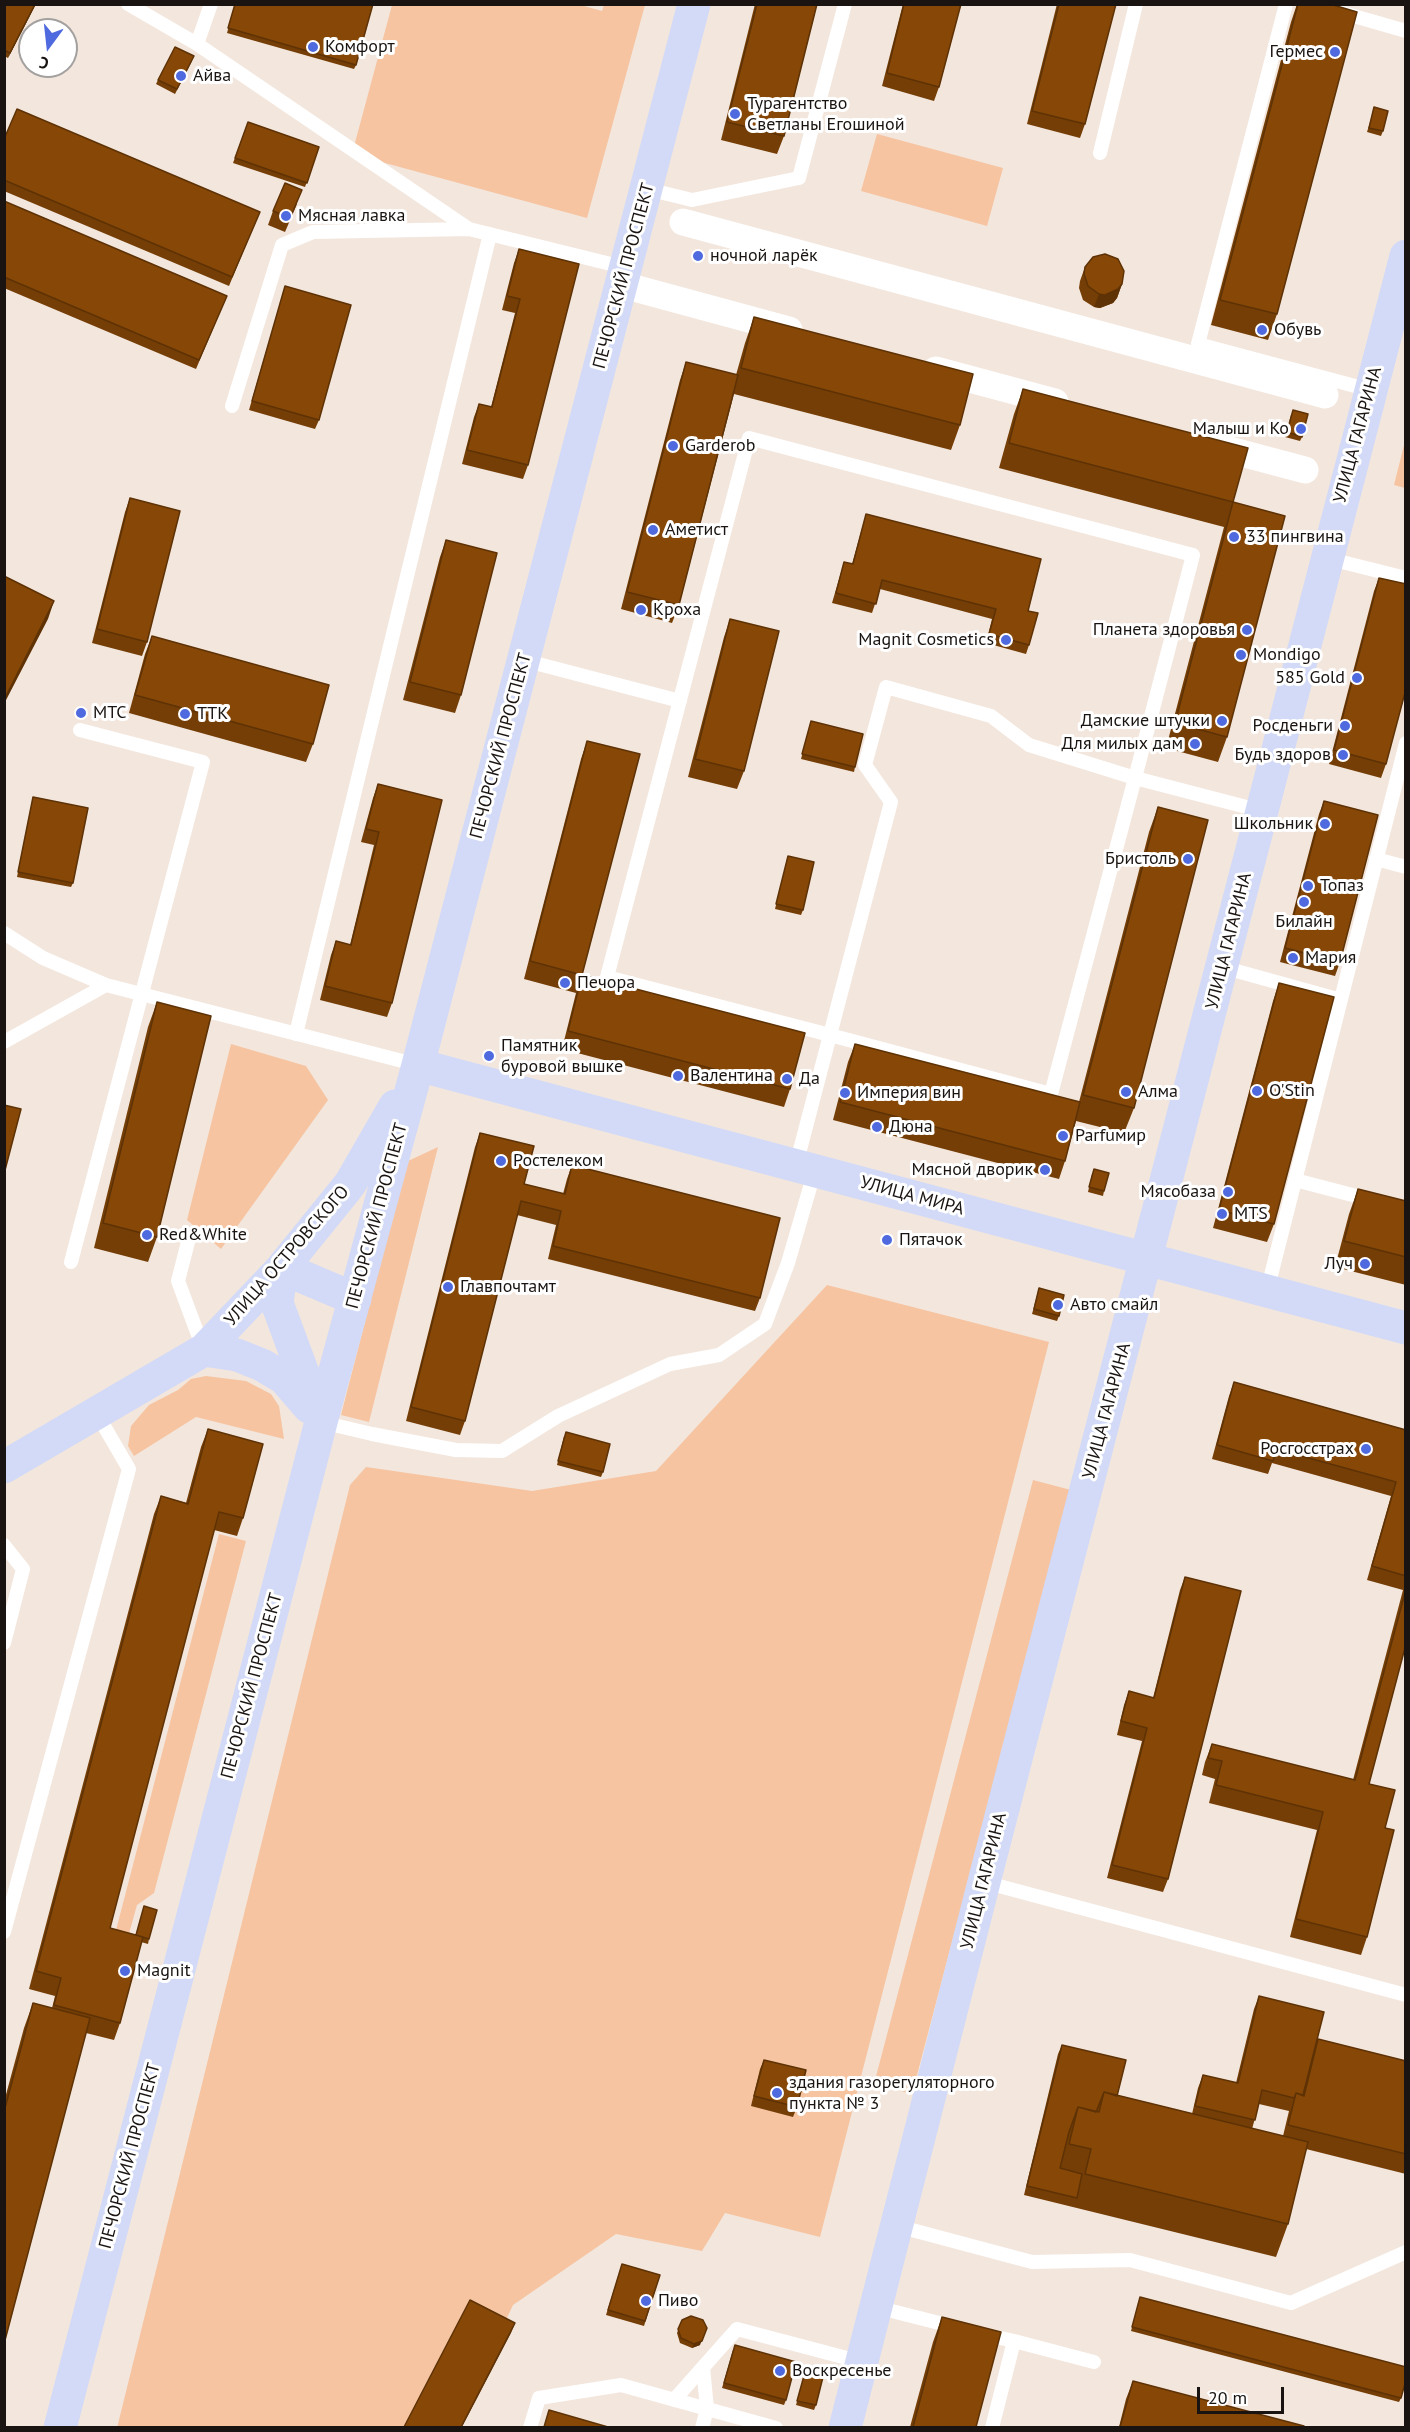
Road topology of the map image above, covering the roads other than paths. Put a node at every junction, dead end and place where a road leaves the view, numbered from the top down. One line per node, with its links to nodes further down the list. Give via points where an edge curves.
1 (128, 4): 10 (lane)
2 (211, 4): 10 (lane)
3 (694, 4): 12 (main road, ПЕЧОРСКИЙ ПРОСПЕКТ)
4 (845, 4): 12 (lane, via 799,178 692,200)
5 (1136, 4): 11 (lane)
6 (1286, 4): 20 (lane, via 1198,344)
7 (1312, 4): 8 (lane)
8 (1342, 9): 9 (lane)
9 (1406, 31)
10 (197, 44): 14 (lane)
11 (1100, 153)
12 (647, 189): 17 (main road, ПЕЧОРСКИЙ ПРОСПЕКТ)
13 (683, 222): 21 (street)
14 (469, 229): 15 (lane); 22 (lane, via 313,232 282,245)
15 (490, 234): 17 (lane); 41 (lane)
16 (1406, 256): 20 (main road, УЛИЦА ГАГАРИНА, via 1390,337)
17 (625, 276): 18 (street); 28 (main road, ПЕЧОРСКИЙ ПРОСПЕКТ)
18 (814, 337)
19 (916, 365): 23 (street)
20 (1370, 390): 26 (main road, УЛИЦА ГАГАРИНА)
21 (1325, 395)
22 (232, 406)
23 (1076, 408)
24 (1191, 439): 25 (street)
25 (1305, 470)
26 (1326, 558): 27 (lane); 33 (main road, УЛИЦА ГАГАРИНА)
27 (1406, 578)
28 (523, 660): 29 (lane); 44 (main road, ПЕЧОРСКИЙ ПРОСПЕКТ)
29 (680, 701): 32 (lane, via 749,438 1193,555); 42 (lane, via 607,977)
30 (80, 730): 39 (lane, via 203,762)
31 (1406, 743): 34 (lane)
32 (1135, 778): 33 (lane); 42 (lane, via 1051,1094); 42 (lane, via 1029,745 992,716 885,687 865,765 891,802)
33 (1262, 811): 37 (main road, УЛИЦА ГАГАРИНА)
34 (1376, 859): 35 (lane); 40 (lane)
35 (1406, 867)
36 (4, 933): 38 (lane, via 43,958)
37 (1222, 967): 40 (lane); 50 (main road, УЛИЦА ГАГАРИНА)
38 (106, 985): 39 (lane); 43 (lane)
39 (141, 994): 41 (lane); 51 (lane)
40 (1341, 1000): 46 (lane)
41 (296, 1034): 44 (lane)
42 (830, 1035): 45 (lane)
43 (4, 1042)
44 (418, 1065): 45 (main road, УЛИЦА МИРА); 48 (main road, ПЕЧОРСКИЙ ПРОСПЕКТ); 52 (main road, УЛИЦА ОСТРОВСКОГО, via 350,1184)
45 (805, 1168): 50 (main road, УЛИЦА МИРА); 60 (lane, via 788,1263 765,1324 719,1355 670,1364 558,1416 502,1450 456,1450)
46 (1295, 1180): 47 (lane); 54 (lane)
47 (1406, 1209)
48 (371, 1237): 53 (main road); 55 (main road, ПЕЧОРСКИЙ ПРОСПЕКТ)
49 (188, 1242): 58 (lane, via 178,1281)
50 (1146, 1259): 54 (main road, УЛИЦА МИРА); 64 (main road, УЛИЦА ГАГАРИНА)
51 (71, 1262)
52 (282, 1268): 53 (main road); 56 (main road, via 277,1303); 58 (main road, УЛИЦА ОСТРОВСКОГО)
53 (320, 1284): 55 (main road); 56 (main road)
54 (1267, 1291): 57 (main road, УЛИЦА МИРА)
55 (355, 1299): 60 (main road, ПЕЧОРСКИЙ ПРОСПЕКТ)
56 (280, 1311): 58 (main road); 60 (main road)
57 (1406, 1328)
58 (204, 1350): 59 (main road, УЛИЦА ОСТРОВСКОГО); 60 (main road, УЛИЦА ОСТРОВСКОГО, via 237,1355 284,1378)
59 (97, 1414): 61 (main road, УЛИЦА ОСТРОВСКОГО); 65 (lane, via 129,1469)
60 (321, 1422): 75 (main road, ПЕЧОРСКИЙ ПРОСПЕКТ)
61 (4, 1467)
62 (4, 1545): 63 (lane, via 23,1569)
63 (4, 1643)
64 (984, 1882): 66 (lane); 67 (main road, УЛИЦА ГАГАРИНА)
65 (4, 1932)
66 (1406, 1995)
67 (897, 2226): 68 (lane, via 1032,2262 1130,2260 1291,2303); 69 (main road, УЛИЦА ГАГАРИНА)
68 (1406, 2252)
69 (876, 2307): 70 (lane); 71 (main road, УЛИЦА ГАГАРИНА)
70 (1014, 2342): 72 (lane); 80 (lane)
71 (862, 2362): 73 (lane, via 737,2329); 79 (main road, УЛИЦА ГАГАРИНА)
72 (1094, 2362)
73 (703, 2367): 74 (lane); 77 (lane, via 707,2409)
74 (674, 2400): 76 (lane, via 621,2385 539,2398); 78 (lane)
75 (60, 2427)
76 (531, 2427)
77 (702, 2427)
78 (776, 2427)
79 (845, 2427)
80 (992, 2427)

